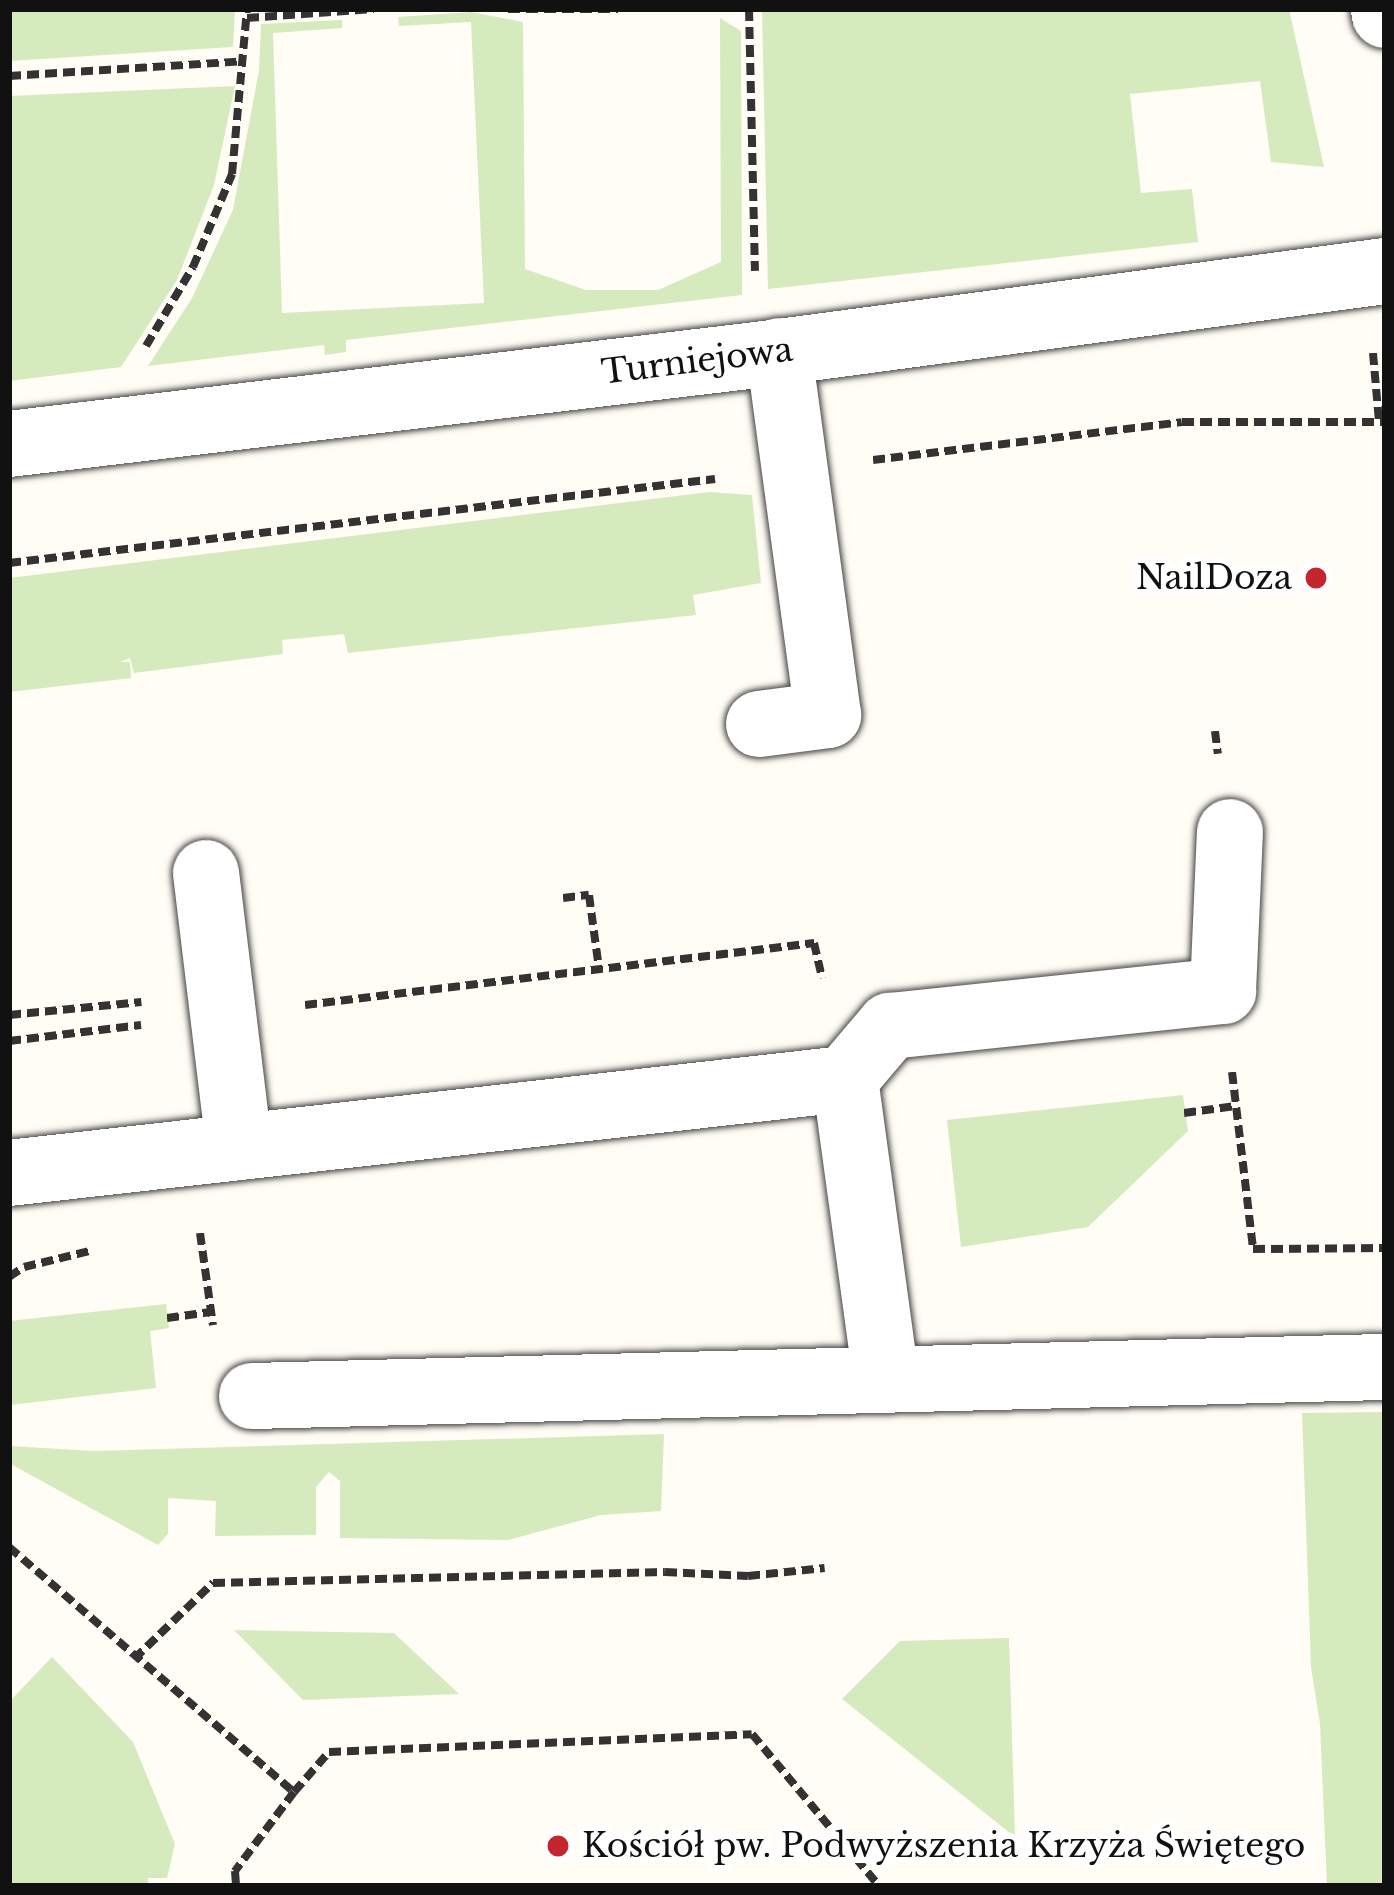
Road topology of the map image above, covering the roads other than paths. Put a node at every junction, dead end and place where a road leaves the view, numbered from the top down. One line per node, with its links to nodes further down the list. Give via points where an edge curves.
1 (1385, 272): 2 (street, Turniejowa)
2 (768, 353): 3 (street, Turniejowa); 4 (street, via 849,669 828,715)
3 (9, 444)
4 (759, 724)
5 (1230, 832): 7 (street, via 1222,991 890,1026)
6 (206, 873): 8 (street, via 194,1019)
7 (844, 1079): 8 (street); 11 (street)
8 (239, 1147): 9 (street)
9 (9, 1173)
10 (1385, 1366): 11 (street)
11 (886, 1379): 12 (street)
12 (252, 1396)

